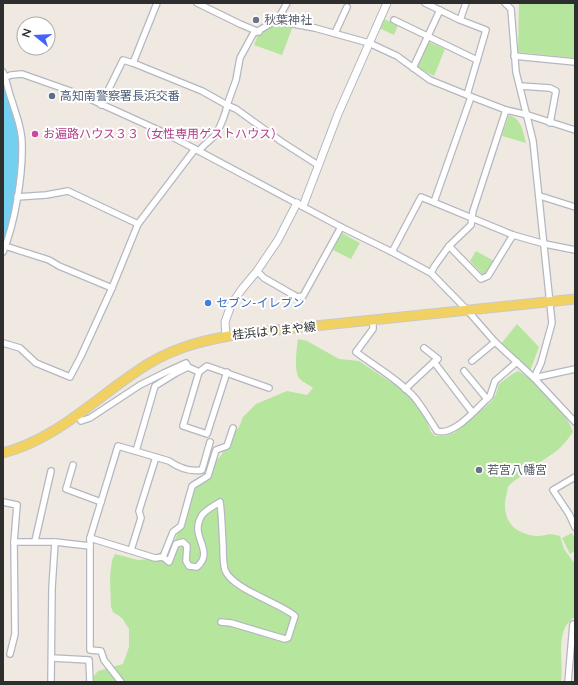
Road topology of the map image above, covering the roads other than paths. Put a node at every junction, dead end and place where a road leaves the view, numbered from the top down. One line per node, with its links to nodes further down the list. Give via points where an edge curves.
1 (157, 3): 20 (street)
2 (197, 3): 13 (street)
3 (287, 3): 10 (street)
4 (387, 3): 16 (street)
5 (425, 3): 9 (street)
6 (466, 3): 12 (street)
7 (505, 3): 17 (street, via 510,9)
8 (347, 7): 14 (street)
9 (440, 10): 12 (street); 15 (street)
10 (278, 19): 13 (street); 14 (street)
11 (394, 20): 15 (street)
12 (460, 20): 18 (street, via 486,30)
13 (259, 32): 25 (street, via 253,34 240,58 236,80)
14 (335, 33): 16 (street)
15 (428, 37): 18 (street); 21 (street)
16 (369, 43): 21 (street, via 397,56); 32 (street)
17 (514, 56): 19 (street); 23 (street)
18 (477, 60): 24 (street)
19 (575, 62)
20 (133, 63): 25 (street); 26 (street, via 123,60)
21 (413, 68): 24 (street, via 430,80)
22 (4, 76): 26 (street, via 22,74 79,94); 33 (street, via 20,126 22,143)
23 (520, 86): 28 (street); 29 (street, via 550,88 556,91)
24 (469, 96): 27 (street); 35 (street)
25 (227, 104): 31 (street, via 215,135); 32 (street)
26 (101, 105): 31 (street)
27 (506, 110): 28 (street); 38 (street, via 472,211)
28 (528, 115): 29 (street); 34 (street)
29 (550, 123): 30 (street)
30 (575, 130)
31 (197, 150): 36 (street); 39 (street)
32 (318, 165): 36 (street)
33 (17, 196): 39 (street, via 68,191); 43 (street)
34 (540, 196): 37 (street); 42 (street)
35 (434, 202): 38 (street); 47 (street, via 421,197)
36 (300, 204): 40 (street); 48 (street)
37 (575, 207)
38 (472, 218): 41 (street); 44 (street, via 471,225)
39 (138, 224): 50 (street)
40 (341, 226): 47 (street); 48 (street, via 303,296 298,297 264,278)
41 (513, 235): 42 (street); 44 (street, via 488,276 481,279)
42 (545, 244): 45 (street); 52 (street)
43 (6, 246): 46 (street); 50 (street, via 49,260)
44 (449, 246): 49 (street)
45 (575, 250)
46 (3, 252)
47 (392, 252): 49 (street)
48 (257, 271): 55 (street, via 231,305 225,322)
49 (431, 273): 53 (street)
50 (112, 288): 57 (street, via 70,377 36,363 20,348)
51 (575, 299): 52 (main road, 桂浜はりまや線)
52 (550, 301): 53 (main road, 桂浜はりまや線); 67 (street, via 551,328)
53 (468, 311): 54 (main road, 桂浜はりまや線); 56 (street)
54 (373, 321): 55 (main road, 桂浜はりまや線); 69 (street, via 373,329 356,352)
55 (226, 336): 72 (main road, 桂浜はりまや線, via 192,344 157,359)
56 (494, 342): 59 (street); 61 (street)
57 (3, 343)
58 (424, 348): 60 (street, via 438,359)
59 (472, 361)
60 (434, 362): 69 (street); 71 (street)
61 (517, 362): 67 (street); 70 (street, via 495,381)
62 (188, 367): 65 (street); 72 (street, via 186,363 140,385 90,418 81,421); 76 (street, via 155,386)
63 (575, 370): 67 (street)
64 (464, 371): 70 (street)
65 (199, 372): 66 (street, via 207,366); 66 (street, via 183,426 208,434)
66 (227, 372): 68 (street)
67 (534, 378): 73 (street)
68 (269, 388)
69 (405, 389): 71 (street, via 441,433 453,430)
70 (487, 399): 71 (street)
71 (472, 412)
72 (78, 415): 77 (main road, 桂浜はりまや線, via 39,439)
73 (575, 422)
74 (233, 428): 91 (street, via 227,446 216,450 208,476 192,486 181,526 173,532)
75 (210, 442): 78 (street, via 202,470 193,472)
76 (136, 451): 78 (street); 83 (street, via 118,446)
77 (3, 453)
78 (156, 457): 90 (street)
79 (73, 465): 83 (street, via 66,489)
80 (51, 471): 86 (street)
81 (575, 477): 84 (street, via 553,490)
82 (3, 502): 87 (street, via 17,505)
83 (100, 502): 85 (street)
84 (575, 527)
85 (90, 538): 89 (street); 90 (street)
86 (35, 541): 87 (street); 88 (street)
87 (14, 542): 94 (street, via 15,634)
88 (55, 542): 89 (street); 95 (street)
89 (90, 546): 98 (street, via 90,650 101,651 104,660)
90 (130, 550): 91 (street, via 155,558)
91 (163, 557): 92 (street, via 169,562 176,544 183,542 187,546 186,561 189,566 197,567 203,562 205,552 197,527 203,515 220,502 223,556 229,577 294,616 288,638 285,639)
92 (221, 622)
93 (575, 624): 99 (street)
94 (10, 654)
95 (52, 658): 96 (street); 97 (street, via 89,660)
96 (52, 682)
97 (90, 682)
98 (121, 682)
99 (568, 682)

